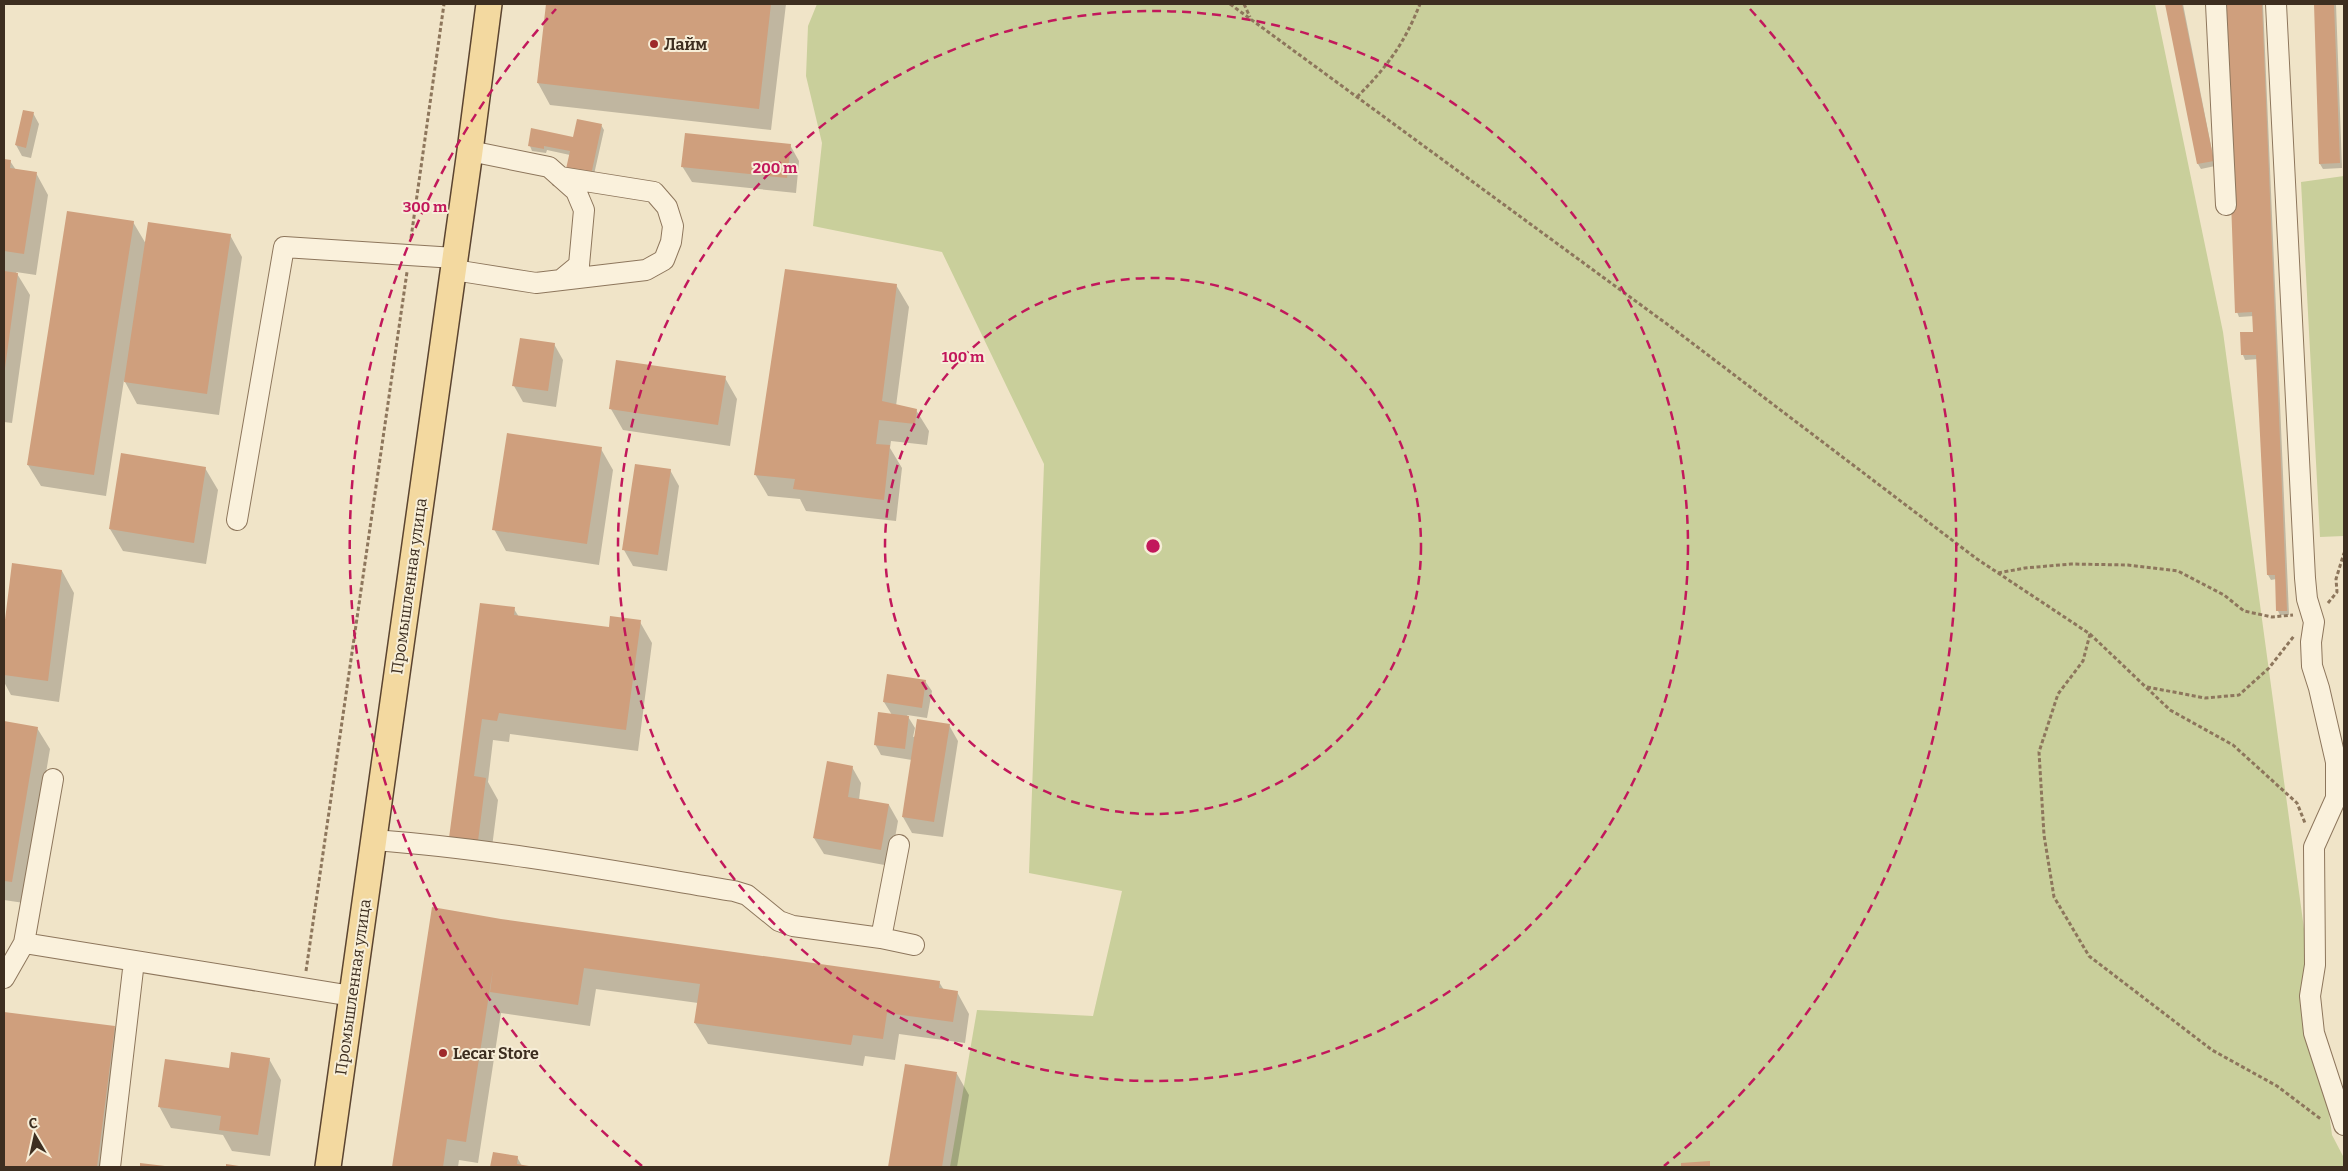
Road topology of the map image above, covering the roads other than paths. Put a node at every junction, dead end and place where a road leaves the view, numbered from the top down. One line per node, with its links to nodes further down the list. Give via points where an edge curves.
1 (489, 4): 4 (main road, Промышленная улица)
2 (2216, 4): 6 (lane)
3 (2276, 4): 19 (lane, via 2305,578 2313,616 2312,666 2336,762 2336,798 2314,847 2316,965 2310,996 2314,1033)
4 (470, 151): 5 (lane, via 549,167); 7 (main road, Промышленная улица)
5 (560, 177): 8 (lane, via 576,191 584,210 579,265); 8 (lane, via 654,192 667,206 673,226 664,260 646,270)
6 (2226, 205)
7 (455, 264): 8 (lane, via 536,283); 9 (lane, via 409,255 284,247); 11 (main road, Промышленная улица)
8 (562, 279)
9 (237, 520)
10 (53, 779): 14 (lane)
11 (374, 840): 13 (lane, via 557,862 734,891 747,895 779,920 793,926); 18 (main road, Промышленная улица)
12 (899, 845): 13 (lane)
13 (881, 938): 15 (lane)
14 (24, 943): 16 (lane); 17 (lane)
15 (914, 945)
16 (134, 960): 18 (lane); 20 (lane)
17 (4, 978)
18 (352, 996): 21 (main road, Промышленная улица)
19 (2337, 1125)
20 (110, 1167)
21 (328, 1167)

